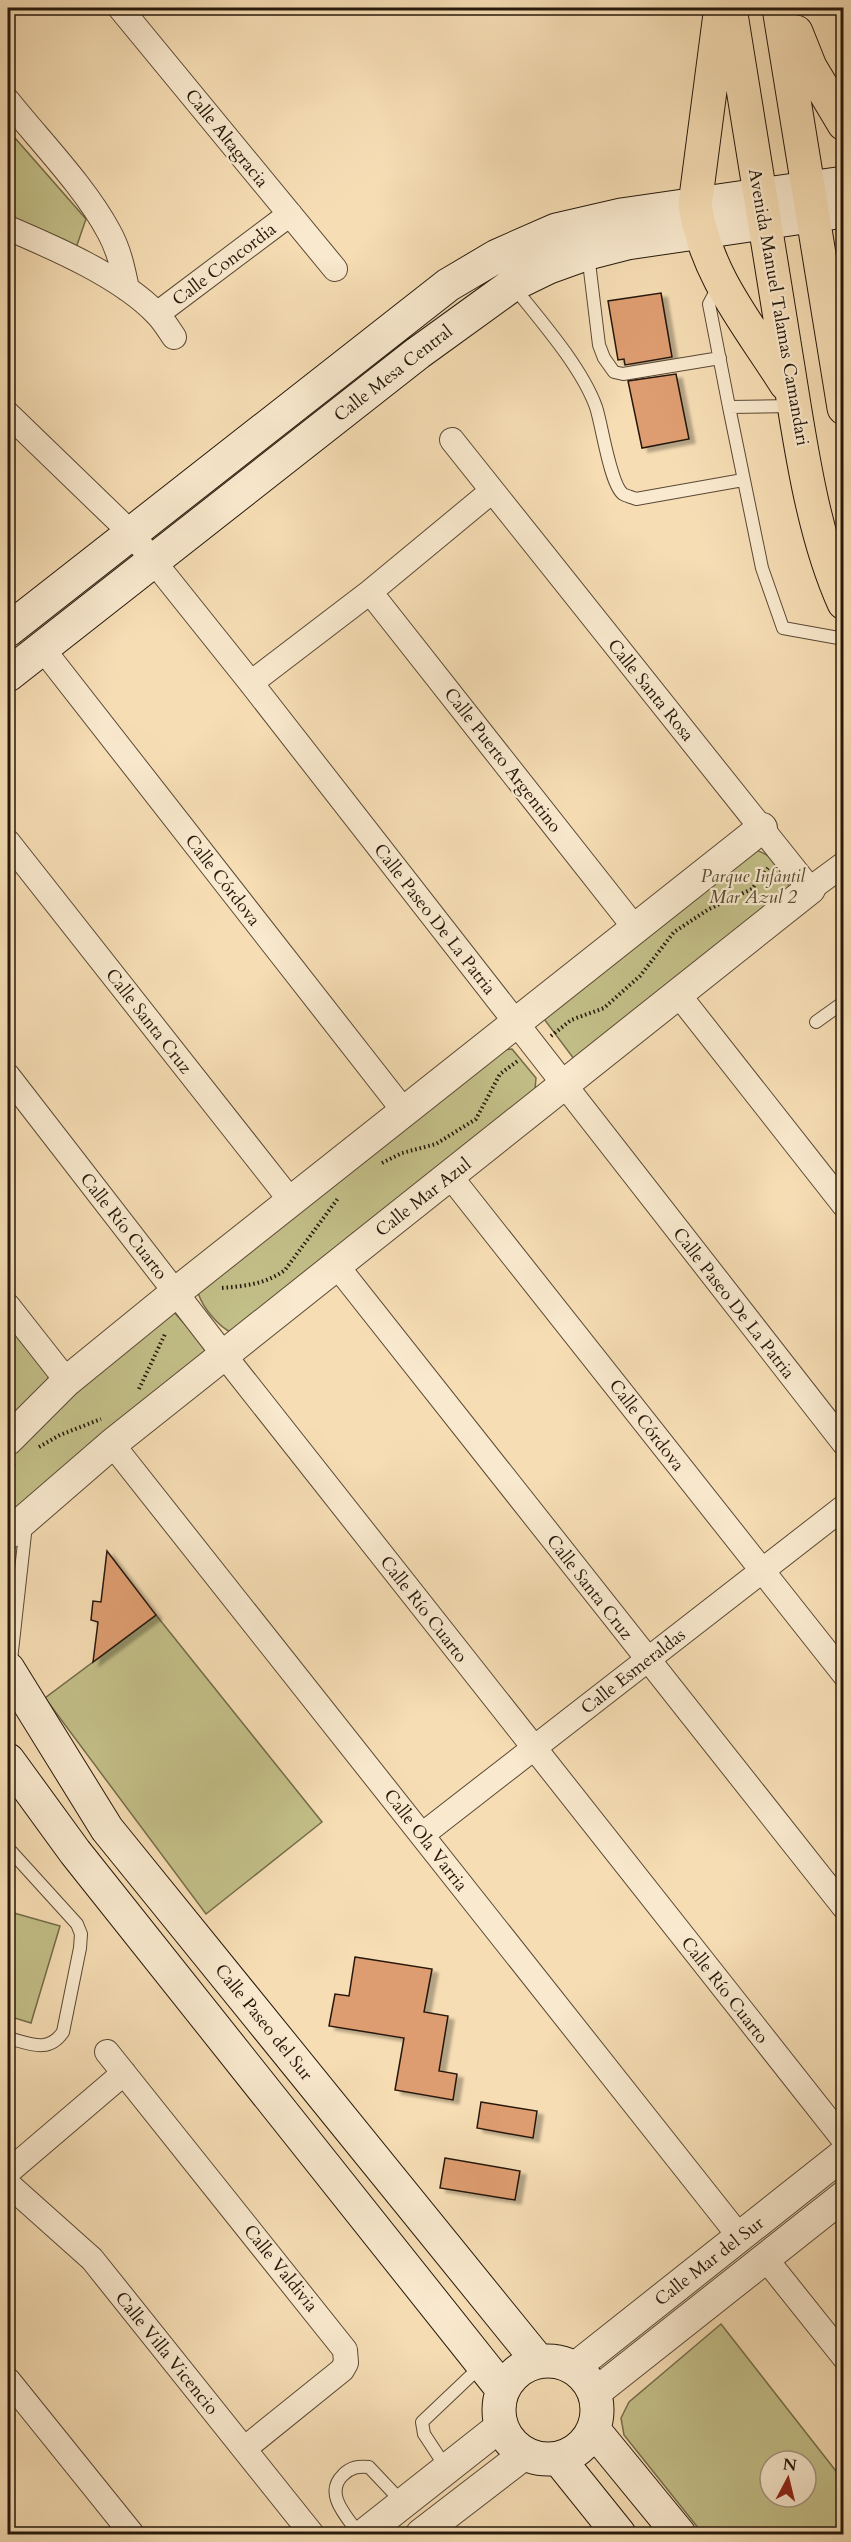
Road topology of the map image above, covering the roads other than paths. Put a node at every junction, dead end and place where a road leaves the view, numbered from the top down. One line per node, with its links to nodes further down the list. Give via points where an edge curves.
1 (120, 8): 11 (street, Calle Altagracia)
2 (721, 8): 12 (main road)
3 (730, 8): 10 (main road, Avenida Manuel Talamas Camandari)
4 (779, 8): 9 (main road)
5 (787, 8): 7 (main road, via 810,67)
6 (8, 101): 19 (street, via 109,232)
7 (843, 124)
8 (843, 183): 9 (main road, Calle Mesa Central)
9 (821, 205): 10 (main road, Calle Mesa Central); 23 (main road)
10 (762, 209): 12 (main road, Calle Mesa Central); 24 (main road, Avenida Manuel Talamas Camandari)
11 (290, 214): 16 (street, Calle Altagracia); 20 (street, Calle Concordia)
12 (697, 218): 14 (main road, Calle Mesa Central); 15 (main road, Calle Mesa Central, via 621,215 556,230); 17 (main road)
13 (8, 228): 19 (street, Calle Concordia)
14 (588, 253): 18 (main road, Calle Mesa Central); 22 (lane, via 598,345 614,372 623,374)
15 (497, 256): 18 (main road); 30 (main road, Calle Mesa Central, via 448,285)
16 (334, 269)
17 (721, 281): 22 (lane, via 709,304); 24 (main road)
18 (512, 285): 28 (lane, via 589,391 615,483 623,494 636,499); 31 (main road, Calle Mesa Central)
19 (127, 289): 20 (street, Calle Concordia)
20 (157, 314): 21 (street, Calle Concordia)
21 (174, 337)
22 (720, 358): 25 (lane)
23 (842, 391)
24 (794, 401): 25 (lane); 33 (main road, Avenida Manuel Talamas Camandari, via 814,506)
25 (729, 407): 28 (lane)
26 (8, 414): 30 (street, Calle Paseo De La Patria)
27 (452, 440): 29 (street, Calle Santa Rosa)
28 (743, 480): 35 (lane, via 762,568 783,628)
29 (492, 491): 32 (street); 39 (street, Calle Santa Rosa)
30 (131, 533): 31 (street, Calle Paseo De La Patria); 34 (main road, Calle Mesa Central)
31 (153, 561): 36 (main road, Calle Mesa Central); 38 (street, Calle Paseo De La Patria)
32 (370, 592): 38 (street); 43 (street, Calle Puerto Argentino)
33 (843, 603)
34 (11, 622)
35 (843, 639)
36 (42, 648): 37 (main road, Calle Mesa Central); 50 (street, Calle Córdova)
37 (8, 675)
38 (251, 683): 47 (street, Calle Paseo De La Patria)
39 (762, 828): 42 (street, Calle Santa Rosa); 43 (street)
40 (8, 842): 52 (street, Calle Santa Cruz)
41 (843, 864): 42 (street, Calle Mar Azul)
42 (810, 889): 44 (street, Calle Mar Azul)
43 (635, 928): 47 (street)
44 (678, 994): 49 (street, Calle Mar Azul); 53 (street)
45 (843, 1002): 46 (lane)
46 (816, 1022)
47 (516, 1023): 49 (street, Calle Paseo De La Patria); 50 (street)
48 (8, 1076): 55 (street, Calle Río Cuarto)
49 (564, 1085): 51 (street, Calle Mar Azul); 59 (street, Calle Paseo De La Patria)
50 (405, 1111): 52 (street)
51 (450, 1176): 54 (street, Calle Mar Azul); 64 (street, Calle Córdova)
52 (291, 1200): 55 (street)
53 (843, 1204)
54 (337, 1266): 57 (street, Calle Mar Azul); 65 (street, Calle Santa Cruz)
55 (181, 1300): 57 (street, Calle Río Cuarto); 58 (street)
56 (8, 1306): 58 (street)
57 (224, 1355): 60 (street, Calle Mar Azul); 68 (street, Calle Río Cuarto)
58 (67, 1382): 61 (street)
59 (843, 1443)
60 (112, 1444): 63 (street, Calle Mar Azul); 70 (street, Calle Ola Varria)
61 (19, 1450)
62 (843, 1507): 64 (street, Calle Esmeraldas)
63 (17, 1526): 66 (lane)
64 (762, 1571): 65 (street, Calle Esmeraldas); 67 (street, Calle Córdova)
65 (648, 1660): 68 (street, Calle Esmeraldas); 72 (street, Calle Santa Cruz)
66 (9, 1671): 84 (main road, Calle Paseo del Sur, via 107,1829)
67 (843, 1674)
68 (534, 1748): 70 (street, Calle Esmeraldas); 76 (street, Calle Río Cuarto)
69 (8, 1760): 85 (main road, via 82,1862)
70 (422, 1835): 81 (street, Calle Ola Varria)
71 (8, 1848): 73 (lane, via 66,1911 81,1934 63,2032 48,2045)
72 (843, 1907)
73 (8, 2038)
74 (108, 2052): 75 (street, Calle Valdivia)
75 (124, 2073): 78 (street); 91 (street, Calle Valdivia, via 345,2350 346,2363 336,2376)
76 (843, 2140)
77 (843, 2154): 81 (street, Calle Mar del Sur)
78 (8, 2172)
79 (8, 2184): 91 (street, Calle Villa Vicencio, via 92,2259)
80 (843, 2196): 82 (street, Calle Mar del Sur)
81 (740, 2237): 87 (street, Calle Mar del Sur)
82 (765, 2258): 83 (street); 87 (street, Calle Mar del Sur)
83 (843, 2357)
84 (539, 2362): 87 (main road, via 557,2361); 88 (main road, via 517,2372)
85 (482, 2366): 88 (main road); 94 (lane, via 422,2422 430,2444)
86 (8, 2380): 96 (street)
87 (584, 2381): 90 (main road, via 597,2413)
88 (503, 2390): 89 (main road)
89 (501, 2426): 92 (main road); 94 (street)
90 (593, 2429): 93 (main road, via 579,2448); 102 (main road)
91 (244, 2449): 97 (street, Calle Villa Vicencio)
92 (525, 2454): 93 (main road, via 541,2459); 100 (street)
93 (558, 2458): 101 (main road)
94 (447, 2469): 95 (street)
95 (403, 2504): 98 (lane, via 369,2467 349,2469 336,2484 335,2496); 99 (street)
96 (132, 2535)
97 (312, 2535)
98 (359, 2535)
99 (364, 2535)
100 (421, 2535)
101 (620, 2535)
102 (679, 2535)

